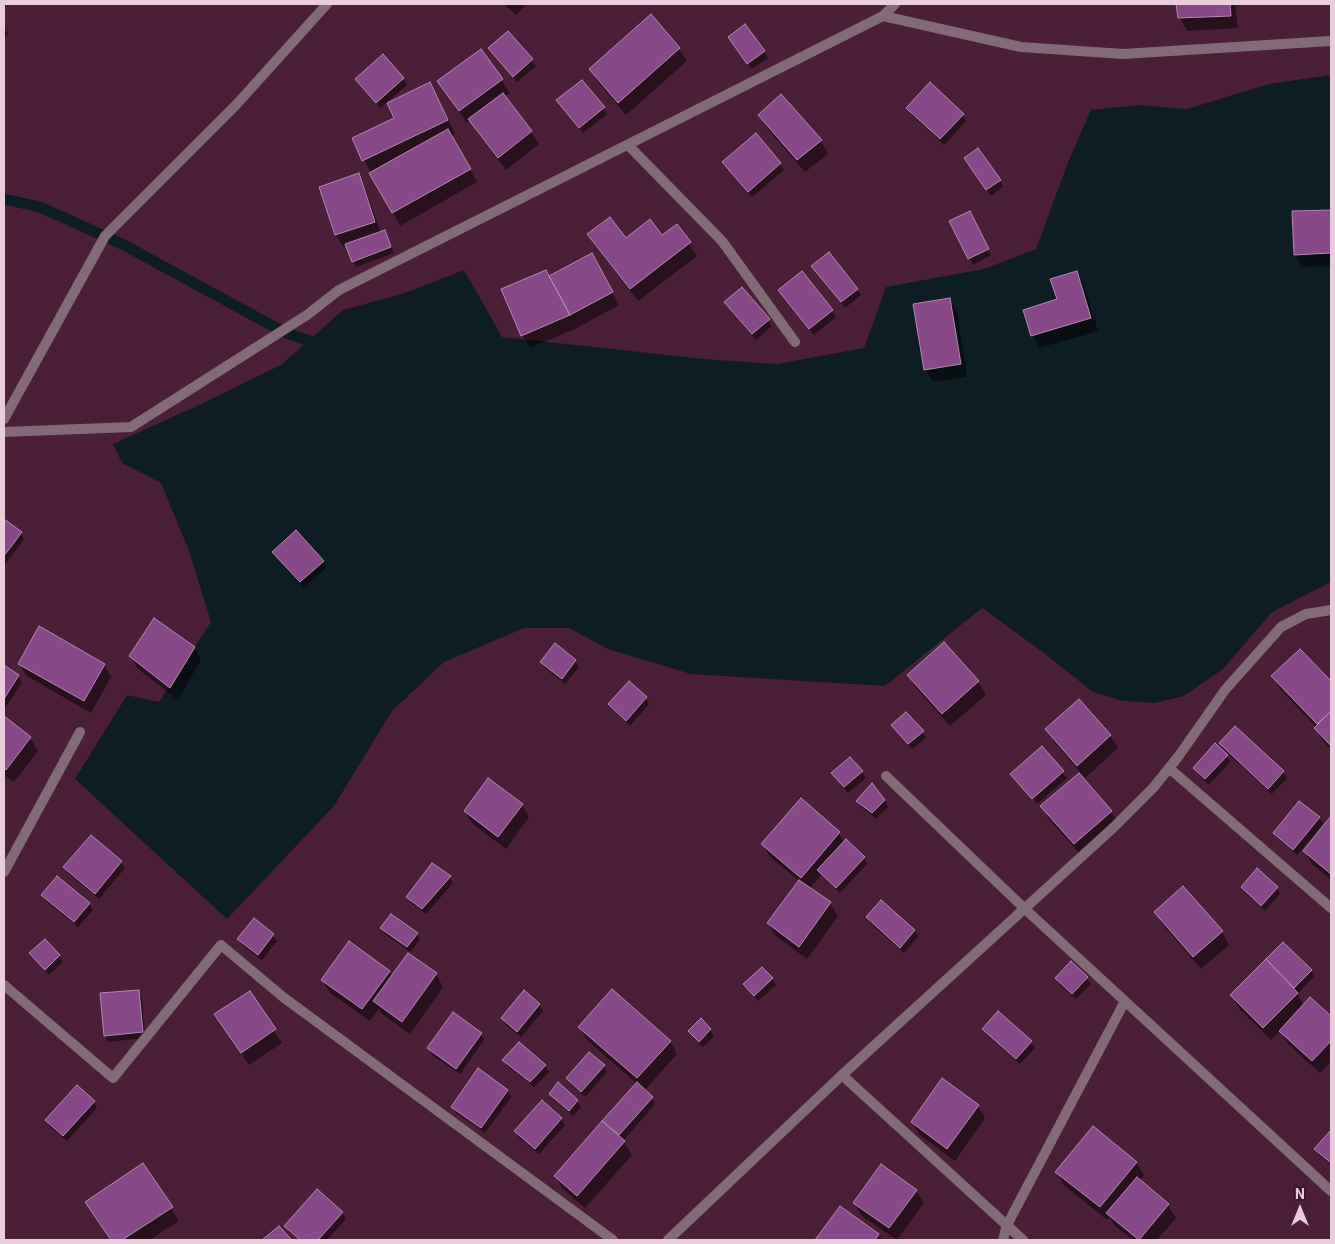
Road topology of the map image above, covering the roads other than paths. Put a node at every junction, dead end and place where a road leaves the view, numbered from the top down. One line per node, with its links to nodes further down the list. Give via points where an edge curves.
1 (328, 4): 7 (street, via 236,105 105,236)
2 (895, 4): 3 (street)
3 (883, 16): 4 (street, via 1021,47 1123,54); 5 (street)
4 (1331, 41)
5 (628, 145): 6 (street, via 722,241); 8 (street, via 339,290 307,316 131,427)
6 (795, 342)
7 (4, 419)
8 (4, 432)
9 (1331, 610): 11 (street, via 1306,614 1281,627 1225,690)
10 (80, 732): 13 (street)
11 (1169, 768): 14 (street); 15 (street, via 1114,827)
12 (886, 776): 15 (street)
13 (4, 872)
14 (1331, 908)
15 (1025, 909): 17 (street); 18 (street)
16 (4, 985): 21 (street, via 113,1078 221,945 283,997)
17 (1125, 1001): 19 (street); 20 (street)
18 (842, 1075): 20 (street); 22 (street)
19 (1331, 1191)
20 (1007, 1225): 23 (street); 24 (street)
21 (613, 1240)
22 (668, 1240)
23 (1004, 1240)
24 (1023, 1240)

